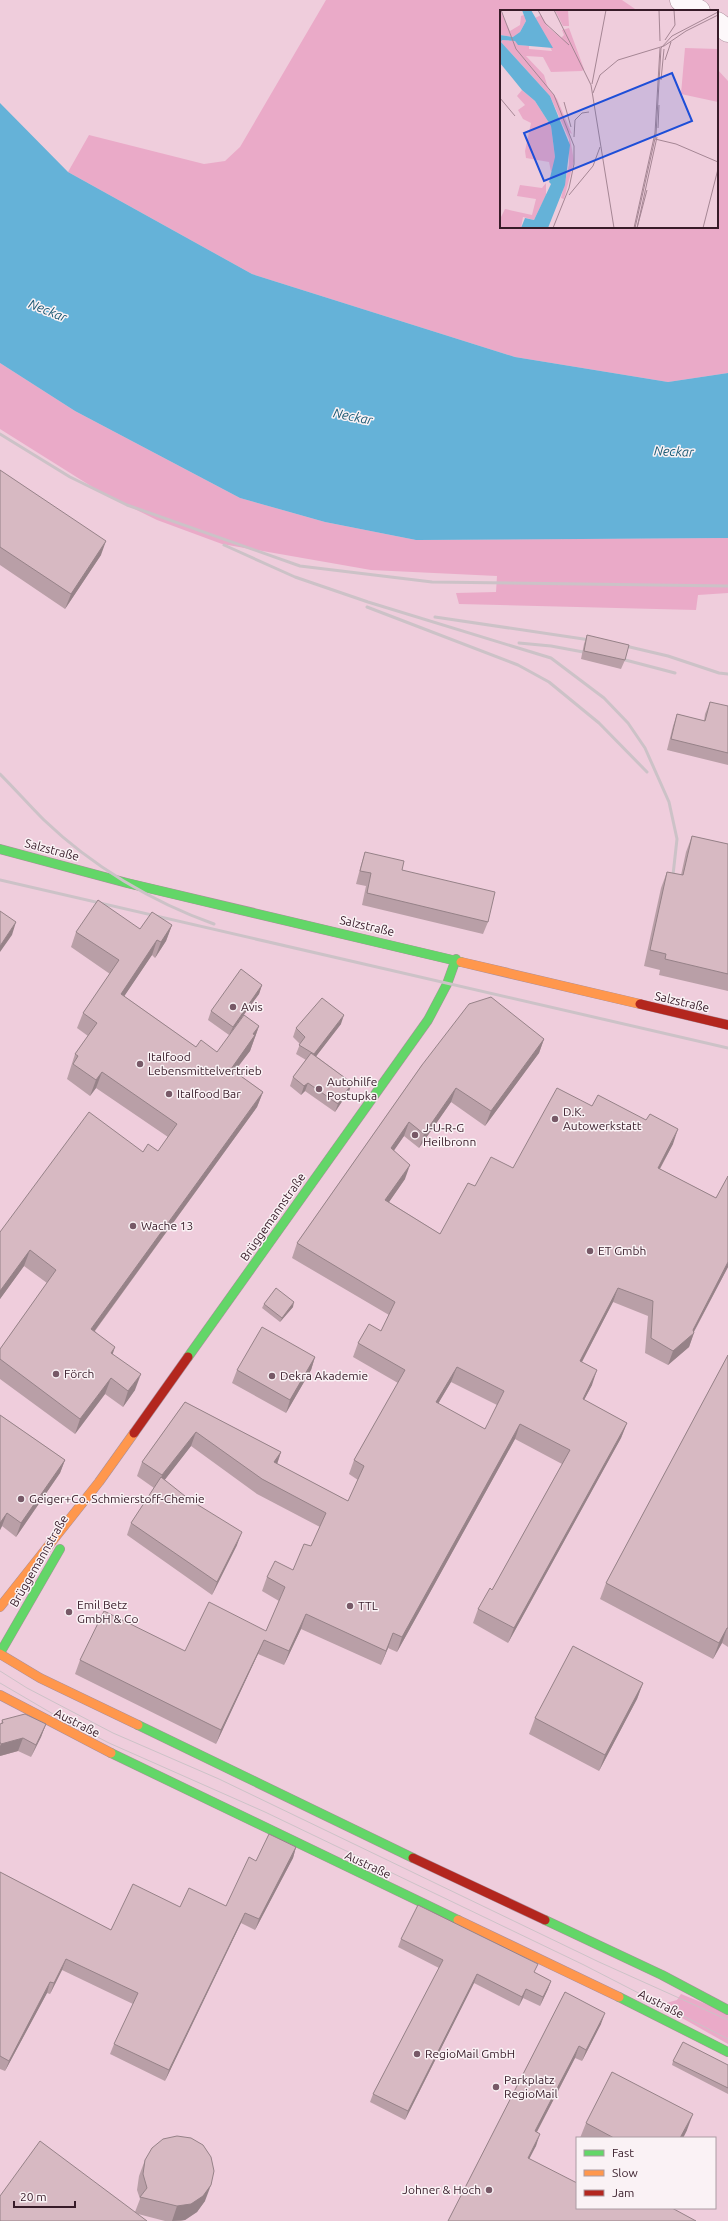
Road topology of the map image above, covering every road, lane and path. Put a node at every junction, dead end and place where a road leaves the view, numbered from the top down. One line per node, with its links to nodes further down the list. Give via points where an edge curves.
1 (681, 0): 2 (street)
2 (697, 10)
3 (718, 23): 4 (street)
4 (728, 31)
5 (0, 849): 6 (street, Salzstraße, via 127,883)
6 (456, 959): 7 (street, Salzstraße); 8 (street, Brüggemannstraße, via 447,984 428,1020)
7 (728, 1025)
8 (99, 1482): 9 (street, Brüggemannstraße); 10 (street, Brüggemannstraße)
9 (0, 1607)
10 (0, 1653): 12 (street, Austraße, via 40,1678 432,1868 662,1975)
11 (0, 1696): 13 (street, Austraße, via 231,1814 581,1978)
12 (728, 2010)
13 (728, 2052)

